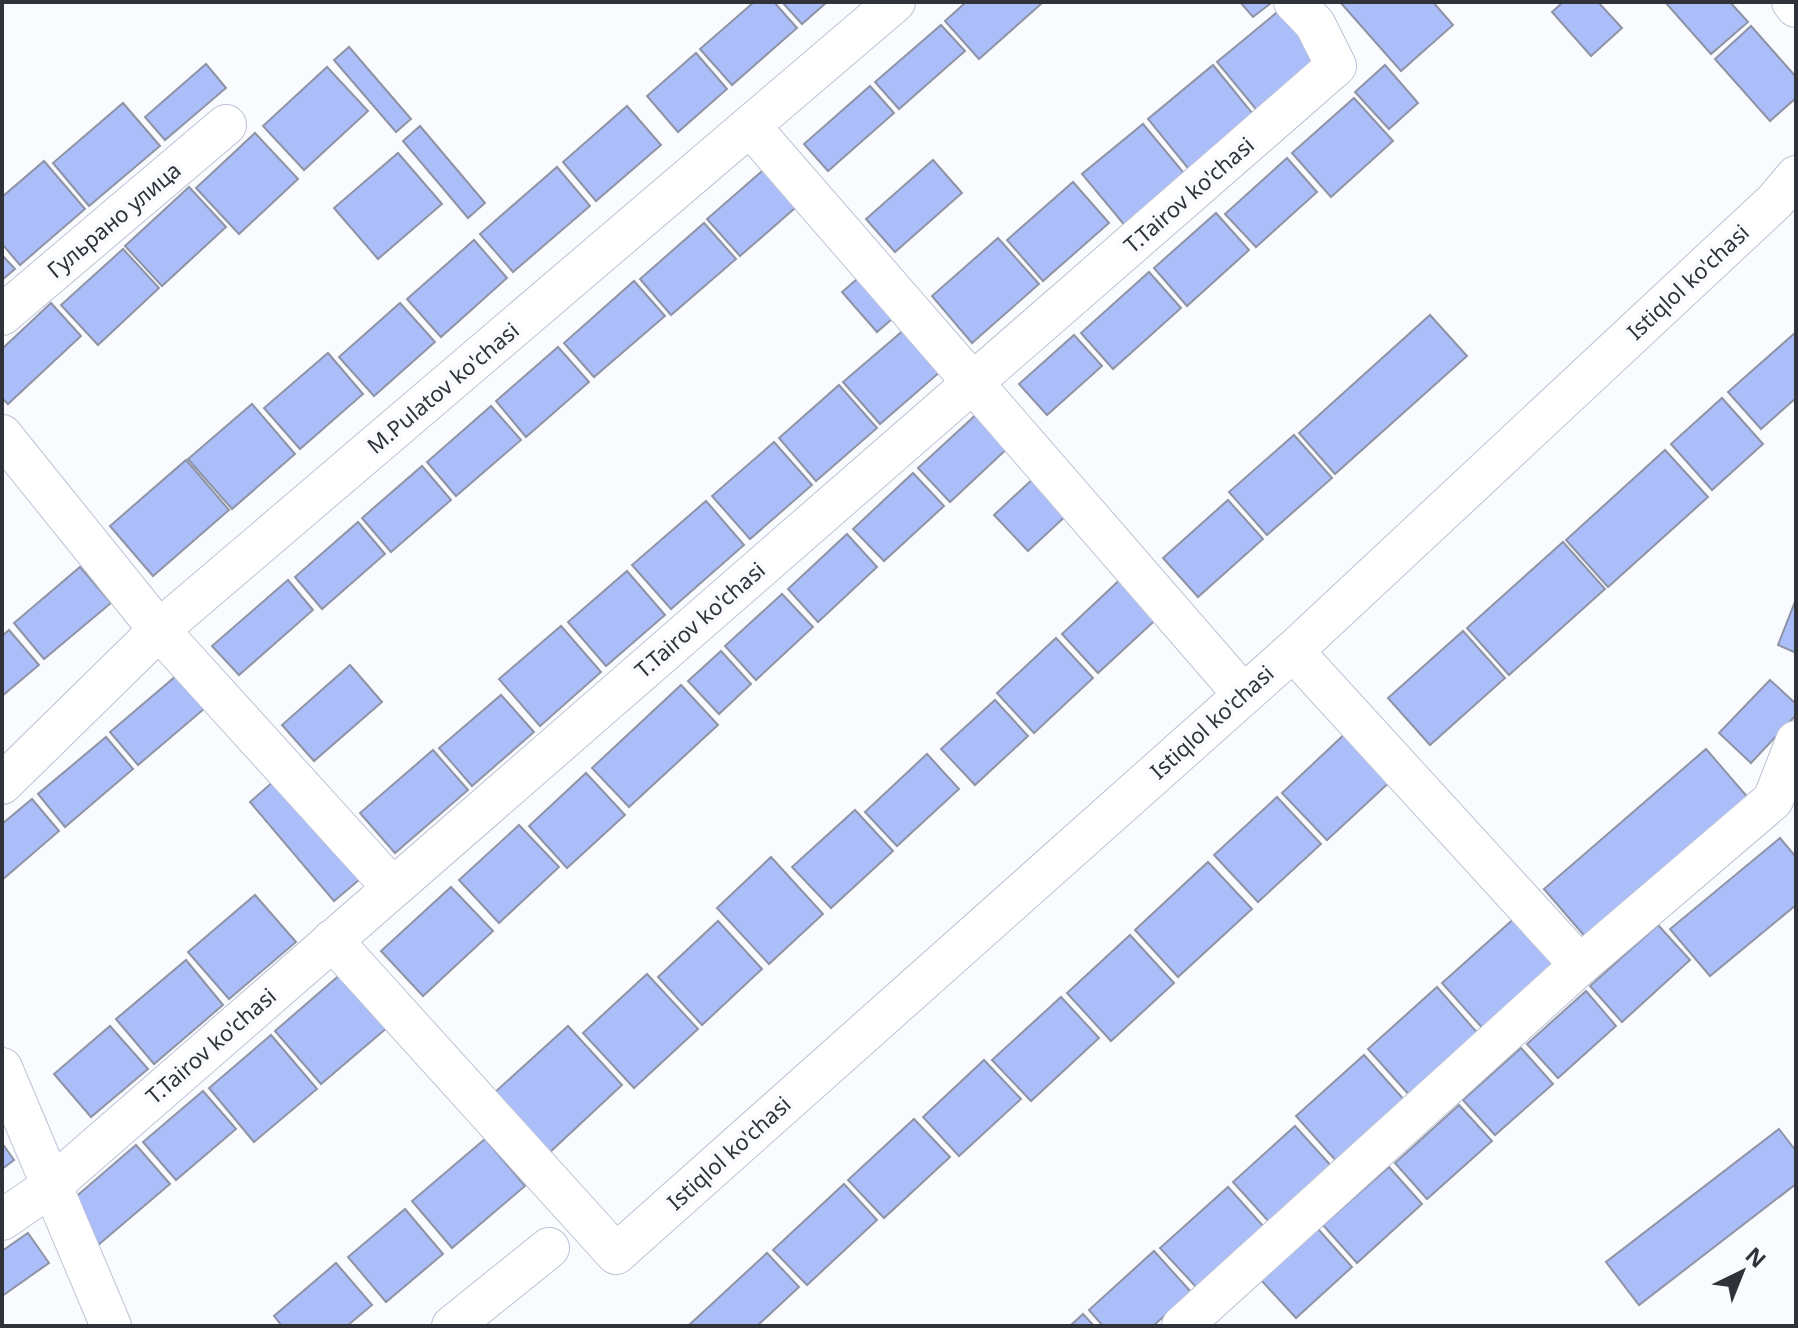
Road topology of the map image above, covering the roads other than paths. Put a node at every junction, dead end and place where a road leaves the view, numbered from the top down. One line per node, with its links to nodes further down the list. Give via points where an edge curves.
1 (895, 2): 6 (street, M.Pulatov ko'chasi)
2 (1294, 2): 9 (street, T.Tairov ko'chasi, via 1315,24 1336,66)
3 (1792, 2): 4 (street)
4 (1796, 7)
5 (226, 125): 8 (street, Гульрано улица)
6 (750, 126): 9 (street); 11 (street, M.Pulatov ko'chasi)
7 (1796, 176): 12 (street, Istiqlol ko'chasi)
8 (2, 315)
9 (973, 382): 13 (street); 16 (street, T.Tairov ko'chasi)
10 (2, 435): 11 (street)
11 (159, 630): 15 (street, M.Pulatov ko'chasi); 16 (street)
12 (1293, 651): 13 (street, Istiqlol ko'chasi); 18 (street)
13 (1243, 694): 17 (street, Istiqlol ko'chasi, via 616,1254)
14 (1796, 741): 18 (street, via 1773,800)
15 (2, 784)
16 (392, 887): 17 (street, T.Tairov ko'chasi)
17 (332, 940): 20 (street, T.Tairov ko'chasi)
18 (1580, 965): 25 (street)
19 (2, 1068): 20 (street)
20 (50, 1187): 21 (street, T.Tairov ko'chasi); 23 (street)
21 (2, 1220)
22 (549, 1248): 24 (street)
23 (111, 1326)
24 (452, 1326)
25 (1182, 1326)

